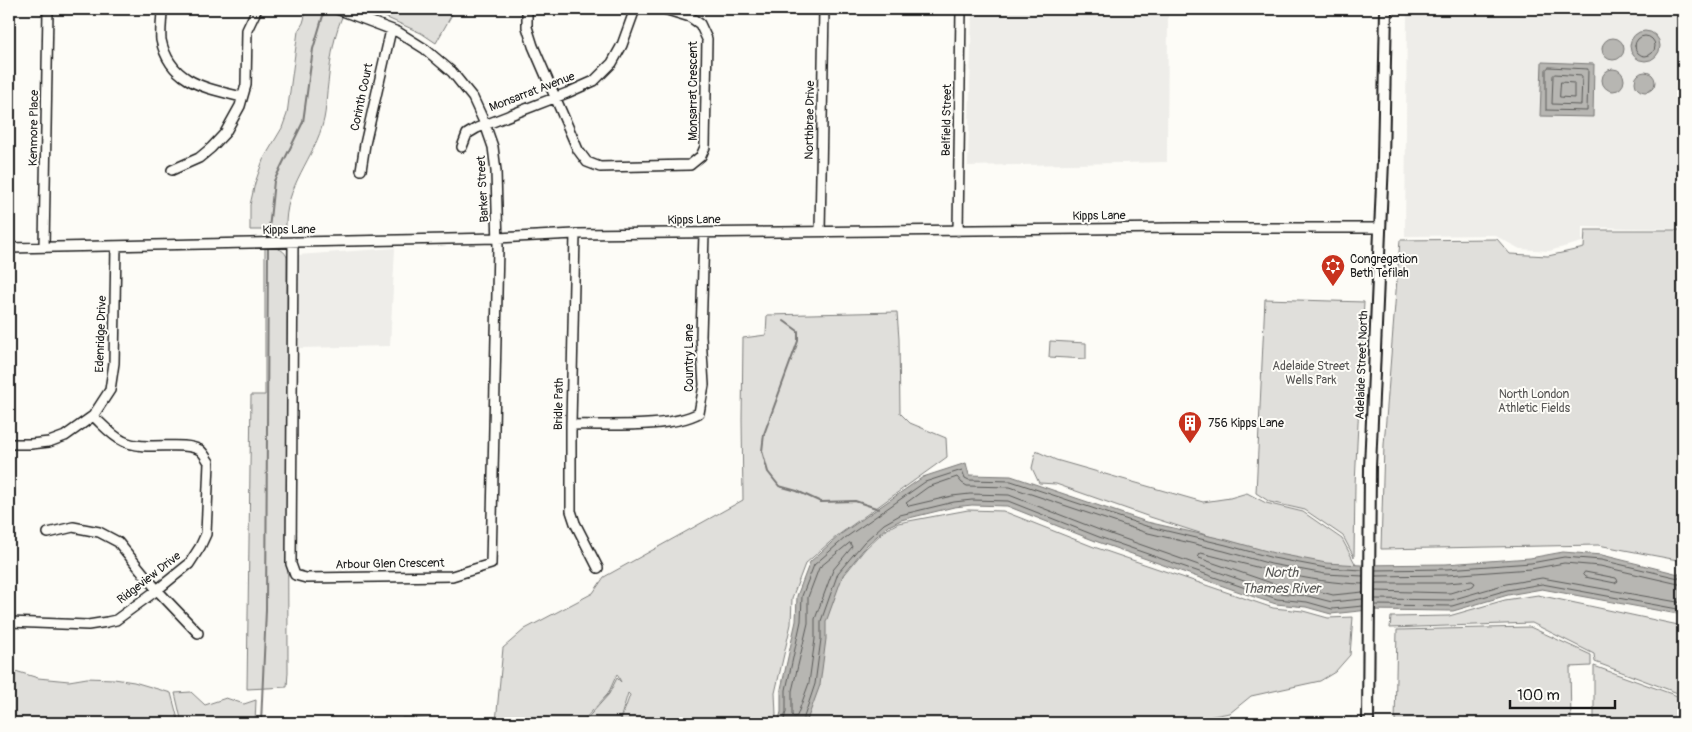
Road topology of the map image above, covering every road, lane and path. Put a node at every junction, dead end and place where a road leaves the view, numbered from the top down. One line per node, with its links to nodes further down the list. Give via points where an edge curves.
1 (48, 9): 26 (street, Kenmore Place)
2 (162, 9): 12 (street, via 161,38 166,58 177,72 198,86)
3 (257, 9): 12 (street, via 247,30 246,85)
4 (337, 9): 11 (street, Barker Street)
5 (526, 9): 13 (street, Monsarrat Crescent, via 527,27)
6 (635, 9): 13 (street, Monsarrat Avenue, via 612,63 594,80)
7 (664, 9): 13 (street, Monsarrat Crescent, via 700,24 707,39 705,147 701,156 690,165 600,167 587,162)
8 (824, 9): 19 (street, Northbrae Drive)
9 (961, 9): 20 (street, Belfield Street)
10 (1386, 9): 18 (main road, Adelaide Street North)
11 (391, 30): 14 (street, Barker Street, via 425,50 452,72 473,98); 17 (street, Corinth Court)
12 (242, 97): 16 (street, via 225,133 199,158)
13 (554, 98): 14 (street, Monsarrat Avenue)
14 (485, 124): 15 (street, Monsarrat Avenue, via 466,134); 23 (street, Barker Street, via 493,147 496,171)
15 (462, 147)
16 (172, 170)
17 (361, 170)
18 (1380, 228): 20 (street, Kipps Lane); 36 (main road, Adelaide Street North, via 1370,468)
19 (820, 231): 20 (street, Kipps Lane); 21 (street, Kipps Lane)
20 (958, 231)
21 (704, 233): 22 (street, Kipps Lane); 29 (street, Country Lane, via 701,336 704,386 699,413 689,419 662,422)
22 (575, 234): 23 (street, Kipps Lane); 29 (street, Bridle Path)
23 (498, 238): 24 (street, Kipps Lane); 24 (street, Arbour Glen Crescent, via 491,564 452,576 295,576 291,564)
24 (292, 242): 25 (street, Kipps Lane)
25 (116, 246): 26 (street, Kipps Lane); 28 (street, Edenridge Drive, via 114,363 110,390)
26 (44, 247): 27 (street, Kipps Lane)
27 (9, 248)
28 (92, 416): 30 (street, Edenridge Drive, via 65,436 49,442); 33 (street, Ridgeview Drive, via 122,441 138,446 187,446 199,450 208,462 206,534 189,564)
29 (571, 424): 32 (street, Bridle Path, via 572,515)
30 (9, 444)
31 (48, 533): 33 (street, via 73,527 99,532 118,542)
32 (598, 568)
33 (157, 590): 34 (street, Ridgeview Drive, via 116,620 107,622 88,625); 35 (street)
34 (9, 622)
35 (198, 633)
36 (1368, 723)

